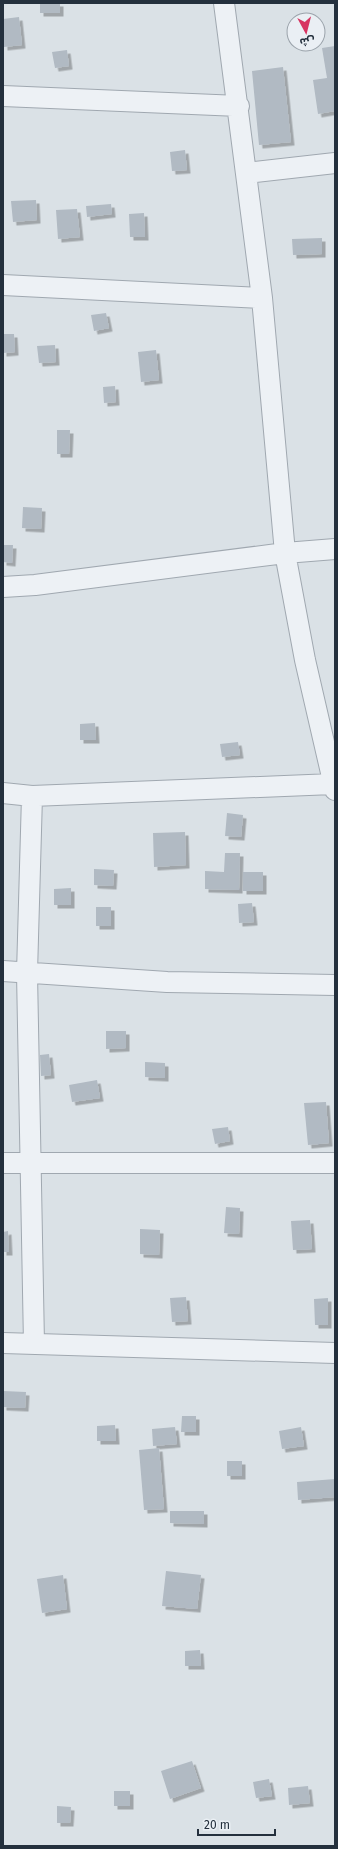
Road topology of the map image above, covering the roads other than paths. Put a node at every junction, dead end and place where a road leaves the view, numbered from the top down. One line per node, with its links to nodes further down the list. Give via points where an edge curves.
1 (224, 3): 3 (street)
2 (3, 96): 3 (street)
3 (238, 106): 5 (street)
4 (335, 163): 5 (street)
5 (246, 172): 7 (street)
6 (3, 285): 7 (street)
7 (262, 298): 9 (street)
8 (335, 549): 9 (street)
9 (285, 553): 10 (street); 11 (street, via 304,660)
10 (3, 587)
11 (334, 787): 13 (street)
12 (3, 793): 13 (street)
13 (32, 796): 15 (street)
14 (3, 971): 15 (street)
15 (27, 973): 16 (street, via 167,982); 18 (street)
16 (335, 985)
17 (3, 1163): 18 (street)
18 (30, 1163): 19 (street); 21 (street)
19 (335, 1163)
20 (3, 1343): 21 (street)
21 (34, 1344): 22 (street)
22 (335, 1353)

